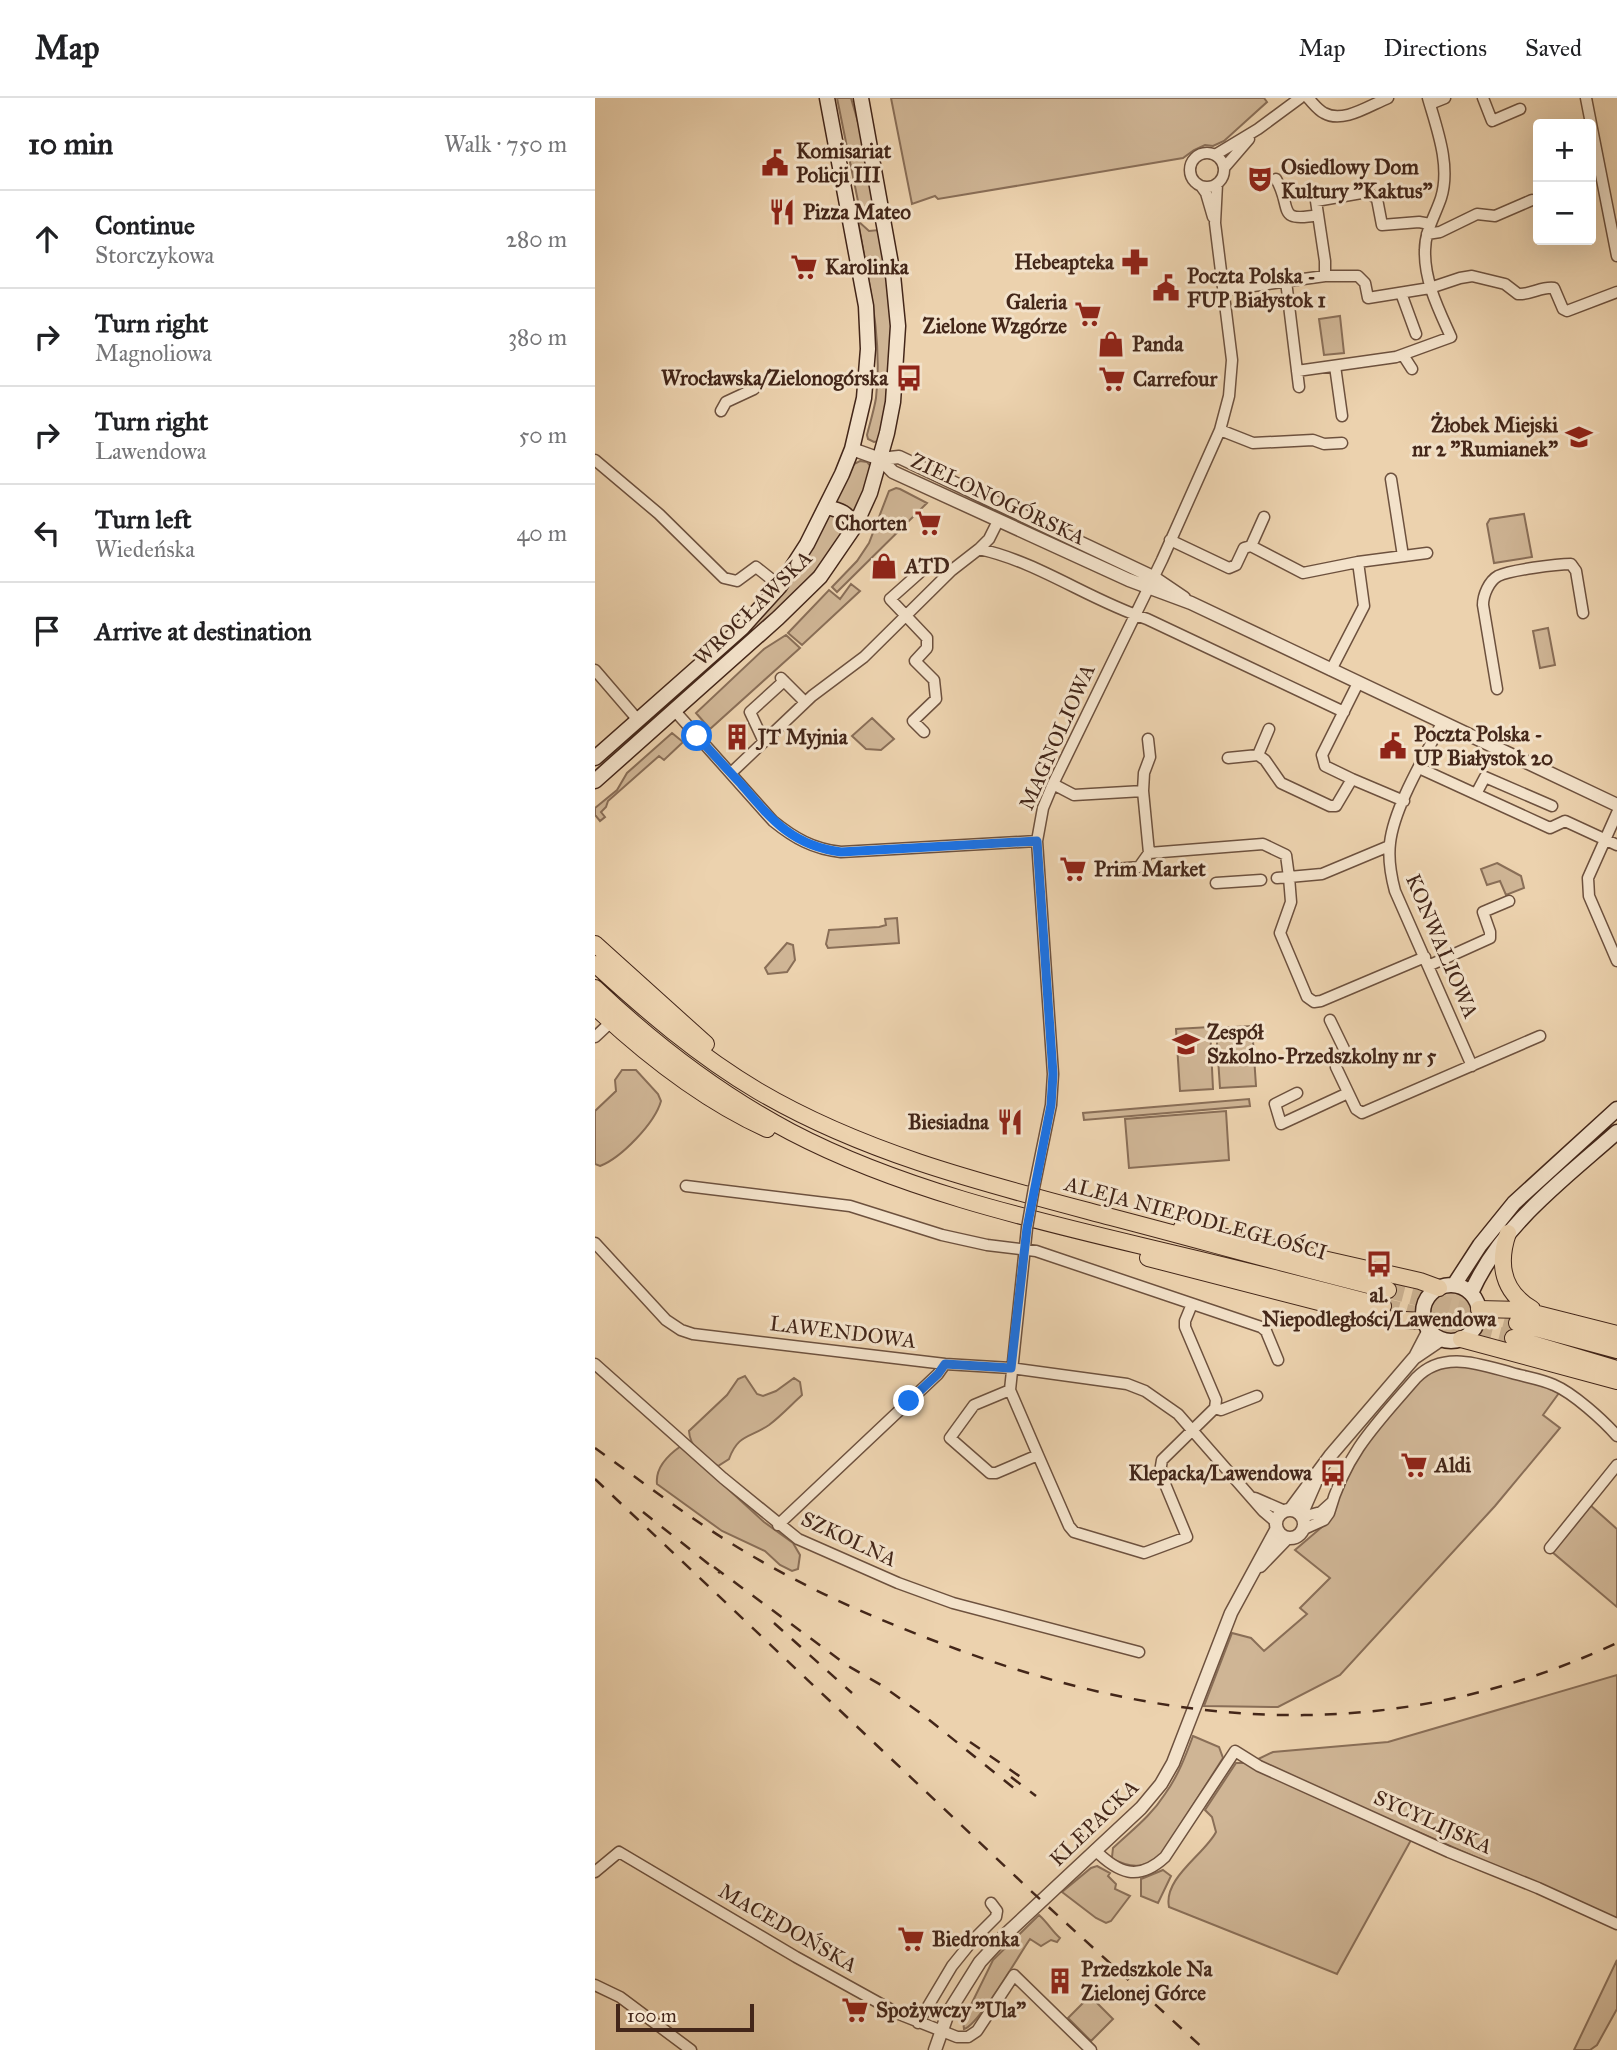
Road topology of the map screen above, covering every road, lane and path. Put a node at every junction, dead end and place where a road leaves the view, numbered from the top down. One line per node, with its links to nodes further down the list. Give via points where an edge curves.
1 (827, 98): 39 (main road, WROCŁAWSKA, via 866,306 864,398)
2 (861, 98): 40 (main road, WROCŁAWSKA, via 898,326 893,402)
3 (1300, 98): 11 (street)
4 (1308, 98): 5 (street, via 1326,114 1336,116)
5 (1388, 98)
6 (1445, 98): 9 (street)
7 (1483, 98): 10 (street, via 1492,121)
8 (1586, 98): 21 (street)
9 (1429, 101): 20 (street, via 1445,171)
10 (1520, 109)
11 (1258, 129): 12 (street); 13 (street)
12 (1215, 155): 13 (street); 16 (street, via 1204,154 1192,163 1192,177)
13 (1224, 167): 15 (street)
14 (1276, 179): 18 (street, via 1291,217)
15 (1217, 184): 16 (street); 19 (street)
16 (1201, 186): 19 (street)
17 (1532, 200): 20 (street, via 1495,216 1477,214 1440,232)
18 (1318, 215): 20 (street, via 1316,201 1367,192 1377,199 1382,225 1419,222); 22 (street)
19 (1215, 222): 25 (street, MAGNOLIOWA)
20 (1429, 229): 24 (street, via 1425,258)
21 (1617, 256)
22 (1325, 276): 23 (street); 27 (street, via 1358,276 1368,298)
23 (1286, 281): 25 (street); 32 (street)
24 (1430, 288): 26 (street, via 1472,276 1505,284 1523,295 1551,286 1567,311); 27 (street); 29 (street, via 1451,337)
25 (1224, 290): 37 (street, MAGNOLIOWA, via 1232,360)
26 (1617, 292)
27 (1401, 293): 28 (street)
28 (1416, 334)
29 (1403, 355): 30 (street); 31 (street)
30 (1335, 366): 32 (street); 36 (street)
31 (1412, 369)
32 (1297, 372): 33 (street)
33 (1299, 387)
34 (754, 389): 35 (street, via 726,402)
35 (721, 411)
36 (1342, 416)
37 (1220, 430): 38 (street, via 1253,443); 47 (street, MAGNOLIOWA)
38 (1342, 443)
39 (852, 449): 40 (street); 43 (main road, WROCŁAWSKA)
40 (880, 459): 45 (street, ZIELONOGÓRSKA, via 893,472); 46 (main road, WROCŁAWSKA); 54 (street, ZIELONOGÓRSKA, via 899,457)
41 (595, 460): 55 (street, WROCŁAWSKA, via 724,578 737,581 757,567)
42 (1391, 478): 51 (street)
43 (826, 507): 46 (main road, via 848,514); 55 (main road, WROCŁAWSKA)
44 (1263, 517): 48 (street)
45 (998, 521): 49 (street); 54 (street, ZIELONOGÓRSKA)
46 (855, 526): 64 (main road, WROCŁAWSKA, via 820,577)
47 (1170, 540): 48 (street, via 1229,568 1236,565 1244,548); 54 (street, MAGNOLIOWA)
48 (1251, 546): 52 (street, via 1303,573)
49 (979, 549): 53 (street); 57 (street, via 1043,571)
50 (1427, 553): 51 (street)
51 (1403, 556): 52 (street)
52 (1358, 562): 60 (street, via 1364,606)
53 (952, 570): 58 (street); 58 (street, via 937,564 926,567 890,599)
54 (1150, 582): 57 (street, MAGNOLIOWA); 60 (street, ZIELONOGÓRSKA, via 1172,588 1191,603)
55 (780, 586): 66 (main road, WROCŁAWSKA, via 742,628)
56 (1583, 613): 62 (street, via 1571,564 1494,579 1483,605)
57 (1134, 615): 65 (street); 79 (street, MAGNOLIOWA)
58 (907, 616): 63 (street, via 864,657); 69 (street, via 927,638 927,648 915,661 934,680 936,699 913,721)
59 (595, 670): 66 (street)
60 (1331, 670): 61 (street, ZIELONOGÓRSKA)
61 (1357, 683): 65 (street); 67 (street, ZIELONOGÓRSKA)
62 (1497, 689)
63 (805, 702): 71 (street); 71 (street, via 783,679 750,712)
64 (674, 710): 76 (street); 78 (main road, WROCŁAWSKA)
65 (1343, 712): 77 (street, via 1321,758 1325,766)
66 (638, 720): 73 (main road, WROCŁAWSKA)
67 (1442, 723): 75 (street, KONWALIOWA); 83 (street, ZIELONOGÓRSKA)
68 (1269, 729): 72 (street)
69 (924, 732)
70 (1148, 739): 80 (street, via 1150,757)
71 (764, 742): 76 (street)
72 (1258, 755): 74 (street); 77 (street, via 1281,783 1330,806 1338,804)
73 (595, 758)
74 (1228, 758)
75 (1419, 768): 81 (street); 82 (street, KONWALIOWA)
76 (731, 773): 87 (street, via 773,821 792,836 825,850)
77 (1352, 779): 82 (street)
78 (595, 781)
79 (1053, 784): 80 (street, via 1074,795); 87 (street, MAGNOLIOWA)
80 (1143, 791): 90 (street)
81 (1476, 794): 84 (street, via 1485,777); 86 (street, via 1550,828 1565,821)
82 (1403, 801): 89 (street, KONWALIOWA)
83 (1617, 805)
84 (1552, 806)
85 (1617, 813): 86 (street)
86 (1605, 840): 88 (street); 97 (street, via 1588,878 1589,896)
87 (1037, 841): 118 (street, MAGNOLIOWA, bridge, via 1053,1074)
88 (1617, 845)
89 (1389, 846): 92 (street, via 1322,874); 98 (street, KONWALIOWA, via 1395,891)
90 (1149, 853): 91 (street, via 1139,867); 92 (street, via 1263,844 1286,855)
91 (1104, 870)
92 (1283, 877): 98 (street, via 1291,902 1280,933 1310,1001 1321,1002)
93 (1261, 880): 94 (street)
94 (1216, 883)
95 (1509, 901): 98 (street, via 1483,912 1490,938)
96 (595, 944): 111 (main road, via 716,1054)
97 (1617, 961)
98 (1427, 962): 106 (street, KONWALIOWA)
99 (595, 964): 111 (main road, ALEJA NIEPODLEGŁOŚCI, via 731,1074)
100 (595, 988): 112 (main road, ALEJA NIEPODLEGŁOŚCI, via 663,1048 747,1107 839,1154)
101 (595, 1007): 103 (main road)
102 (1330, 1020): 108 (street, via 1346,1053 1335,1062)
103 (611, 1022): 105 (street); 112 (main road, via 681,1078 741,1117 837,1161)
104 (1540, 1036): 106 (street)
105 (595, 1037)
106 (1472, 1066): 108 (street, via 1367,1112 1358,1111)
107 (1297, 1093): 108 (street, via 1275,1104 1281,1124)
108 (1348, 1093)
109 (1617, 1109): 119 (main road, via 1514,1203)
110 (1617, 1132): 116 (main road)
111 (849, 1137): 114 (main road, ALEJA NIEPODLEGŁOŚCI, via 974,1181)
112 (903, 1179): 115 (main road, ALEJA NIEPODLEGŁOŚCI)
113 (686, 1186): 118 (street, via 850,1206 942,1235)
114 (1119, 1219): 115 (main road, ALEJA NIEPODLEGŁOŚCI, via 1385,1298); 119 (main road, via 1192,1228)
115 (1084, 1232): 124 (main road, via 1147,1258 1385,1319)
116 (1508, 1233): 120 (main road); 123 (main road, via 1502,1257 1504,1278 1515,1297)
117 (595, 1243): 132 (street, LAWENDOWA, via 666,1320 681,1330)
118 (1024, 1249): 121 (street); 133 (street, MAGNOLIOWA)
119 (1446, 1287): 120 (main road); 124 (main road, via 1425,1301)
120 (1471, 1293): 122 (main road)
121 (1192, 1304): 130 (street, via 1261,1327); 138 (street, via 1185,1327 1216,1400)
122 (1479, 1309): 123 (main road); 127 (main road, via 1473,1330)
123 (1541, 1314): 125 (main road)
124 (1426, 1325): 126 (main road); 129 (street)
125 (1617, 1334)
126 (1442, 1339): 127 (main road); 129 (street)
127 (1461, 1339): 135 (main road)
128 (1617, 1350): 134 (main road, via 1515,1331)
129 (1414, 1358): 144 (street, via 1321,1470)
130 (1278, 1360)
131 (595, 1364): 145 (street, SZKOLNA)
132 (945, 1364): 133 (street, LAWENDOWA); 145 (street)
133 (1011, 1368): 136 (street, MAGNOLIOWA); 139 (street, LAWENDOWA, via 1127,1384 1162,1402)
134 (1617, 1369)
135 (1617, 1381)
136 (1010, 1390): 141 (street); 141 (street, via 974,1405 950,1438 990,1473)
137 (1257, 1396): 138 (street, via 1221,1410)
138 (1215, 1408): 139 (street)
139 (1193, 1431): 141 (street, via 1160,1466 1187,1537 1144,1553 1074,1532); 143 (street, LAWENDOWA)
140 (1617, 1436): 144 (street, via 1563,1390 1466,1361 1447,1361 1430,1366 1416,1378 1359,1444 1324,1520)
141 (1038, 1455)
142 (1617, 1465): 147 (street)
143 (1247, 1493): 144 (street, LAWENDOWA); 146 (street, LAWENDOWA)
144 (1297, 1516): 146 (street, via 1281,1513); 146 (street, via 1299,1536)
145 (778, 1525): 148 (street, SZKOLNA, via 798,1539 953,1603)
146 (1279, 1530): 149 (street, KLEPACKA, via 1231,1613 1161,1784)
147 (1550, 1548)
148 (1139, 1652)
149 (1095, 1850): 152 (street, SYCYLIJSKA, via 1120,1870 1140,1872 1158,1864 1235,1751 1424,1841); 155 (street, KLEPACKA, via 987,1954 958,1997)
150 (595, 1872): 154 (street, MACEDOŃSKA, via 619,1852)
151 (991, 1903): 154 (street, via 996,1917 952,1966)
152 (1617, 1924)
153 (595, 1985): 156 (street, via 620,1997)
154 (918, 2023): 155 (street, MACEDOŃSKA)
155 (945, 2033): 157 (street, KLEPACKA); 158 (street, KLEPACKA); 159 (street, via 964,2038 972,2035 1014,1975)
156 (691, 2050)
157 (935, 2050)
158 (944, 2050)
159 (1091, 2050)

